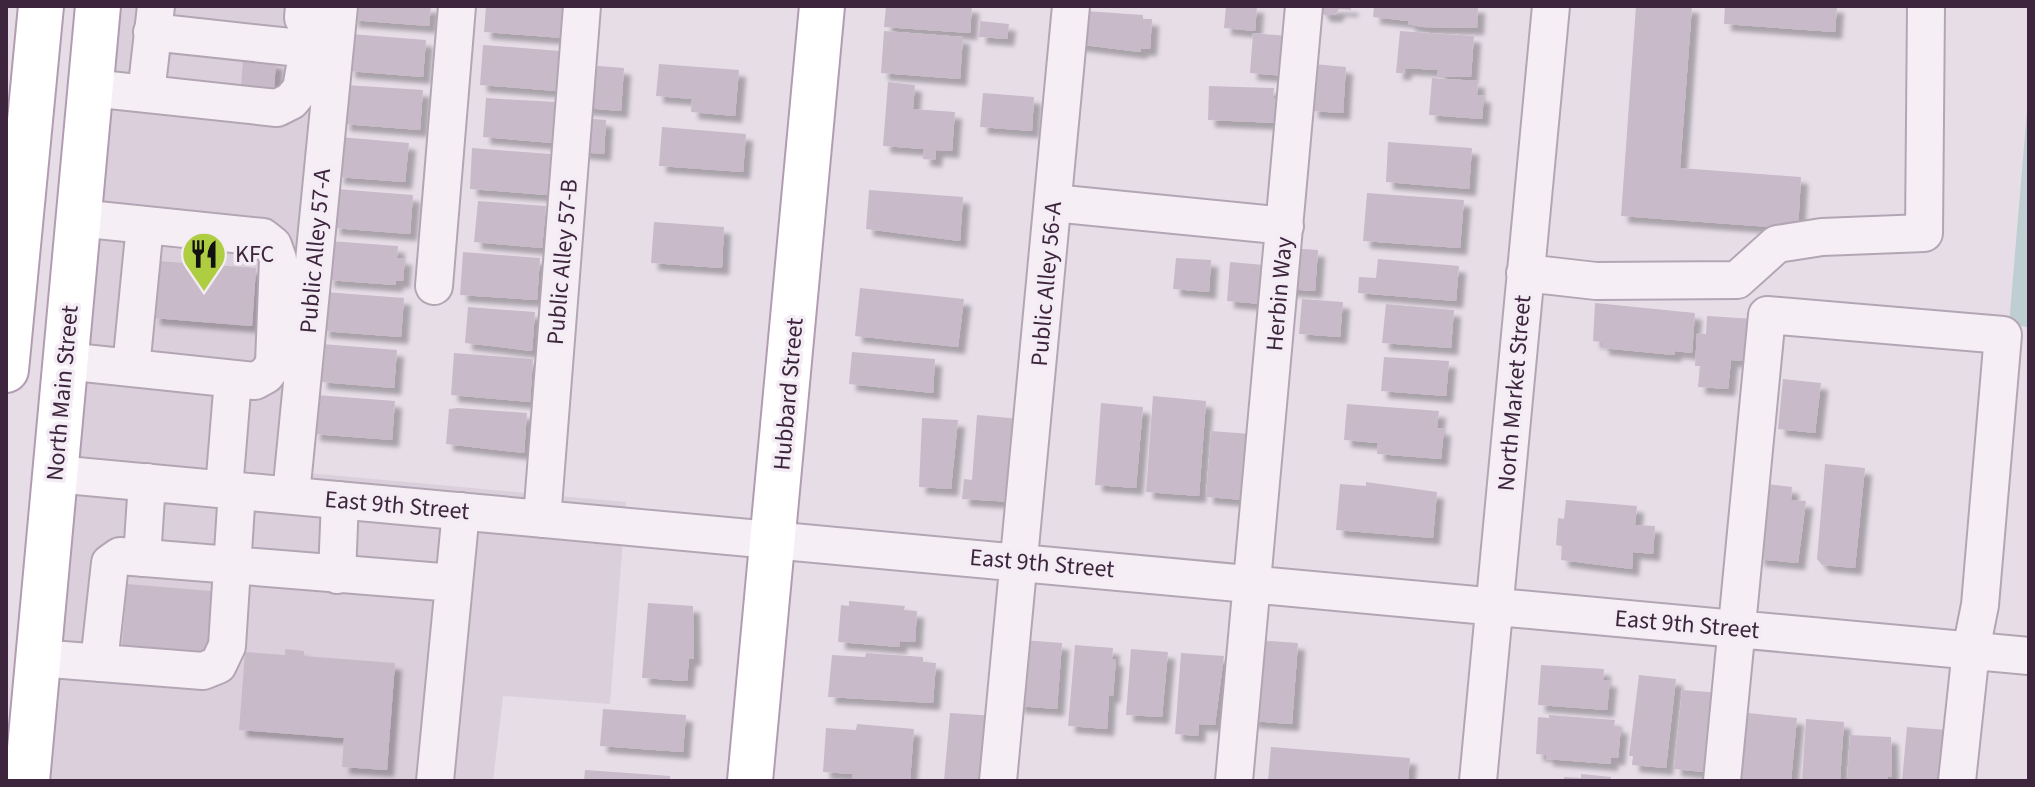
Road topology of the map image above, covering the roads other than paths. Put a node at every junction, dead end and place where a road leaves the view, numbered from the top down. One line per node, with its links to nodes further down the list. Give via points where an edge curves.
1 (41, 6): 20 (main road)
2 (98, 6): 14 (main road, North Main Street)
3 (304, 6): 13 (street)
4 (339, 6): 30 (street, Public Alley 57-A)
5 (457, 6): 22 (street)
6 (582, 6): 33 (street, Public Alley 57-B)
7 (822, 6): 34 (main road, Hubbard Street)
8 (1071, 6): 16 (street, Public Alley 56-A)
9 (1304, 6): 19 (street, Herbin Way)
10 (1551, 6): 21 (street, North Market Street)
11 (1926, 6): 21 (street, via 1924,233 1777,244 1737,280 1596,281)
12 (154, 19): 13 (street); 15 (street)
13 (309, 49): 15 (street, via 301,89 277,108)
14 (91, 88): 15 (street); 17 (main road, North Main Street)
15 (146, 94)
16 (1053, 203): 19 (street); 36 (street, Public Alley 56-A)
17 (78, 218): 18 (street); 23 (main road, North Main Street)
18 (145, 225): 24 (street); 26 (street, via 263,237 273,245 278,259 274,364 255,381)
19 (1285, 226): 39 (street, Herbin Way)
20 (11, 268): 25 (main road)
21 (1525, 273): 41 (street, North Market Street)
22 (434, 286)
23 (65, 361): 24 (street); 27 (main road, North Main Street)
24 (131, 368): 26 (street)
25 (6, 370)
26 (233, 379): 29 (street)
27 (55, 474): 28 (street, East 9th Street); 45 (main road, North Main Street)
28 (147, 482): 29 (street, East 9th Street); 35 (street)
29 (230, 490): 30 (street, East 9th Street); 37 (street)
30 (291, 495): 31 (street, East 9th Street)
31 (340, 500): 32 (street, East 9th Street); 38 (street)
32 (461, 511): 33 (street, East 9th Street); 40 (street)
33 (542, 519): 34 (street, East 9th Street)
34 (774, 540): 36 (street, East 9th Street); 49 (main road, Hubbard Street)
35 (142, 558): 37 (street); 46 (street, via 120,556 110,563)
36 (1020, 561): 39 (street, East 9th Street); 50 (street, Public Alley 56-A)
37 (232, 566): 38 (street); 46 (street, via 227,646 218,665 203,671)
38 (337, 575): 40 (street)
39 (1254, 582): 41 (street, East 9th Street); 51 (street, Herbin Way)
40 (454, 583): 48 (street)
41 (1494, 606): 42 (street, East 9th Street); 52 (street, North Market Street)
42 (1737, 629): 43 (street, East 9th Street); 43 (street, via 1767,315 2003,335 1980,605); 53 (street)
43 (1971, 650): 44 (street, East 9th Street); 54 (street)
44 (2029, 656)
45 (38, 658): 46 (street); 47 (main road, North Main Street)
46 (99, 663)
47 (27, 781)
48 (435, 781)
49 (750, 781)
50 (998, 781)
51 (1234, 781)
52 (1478, 781)
53 (1722, 781)
54 (1957, 781)

